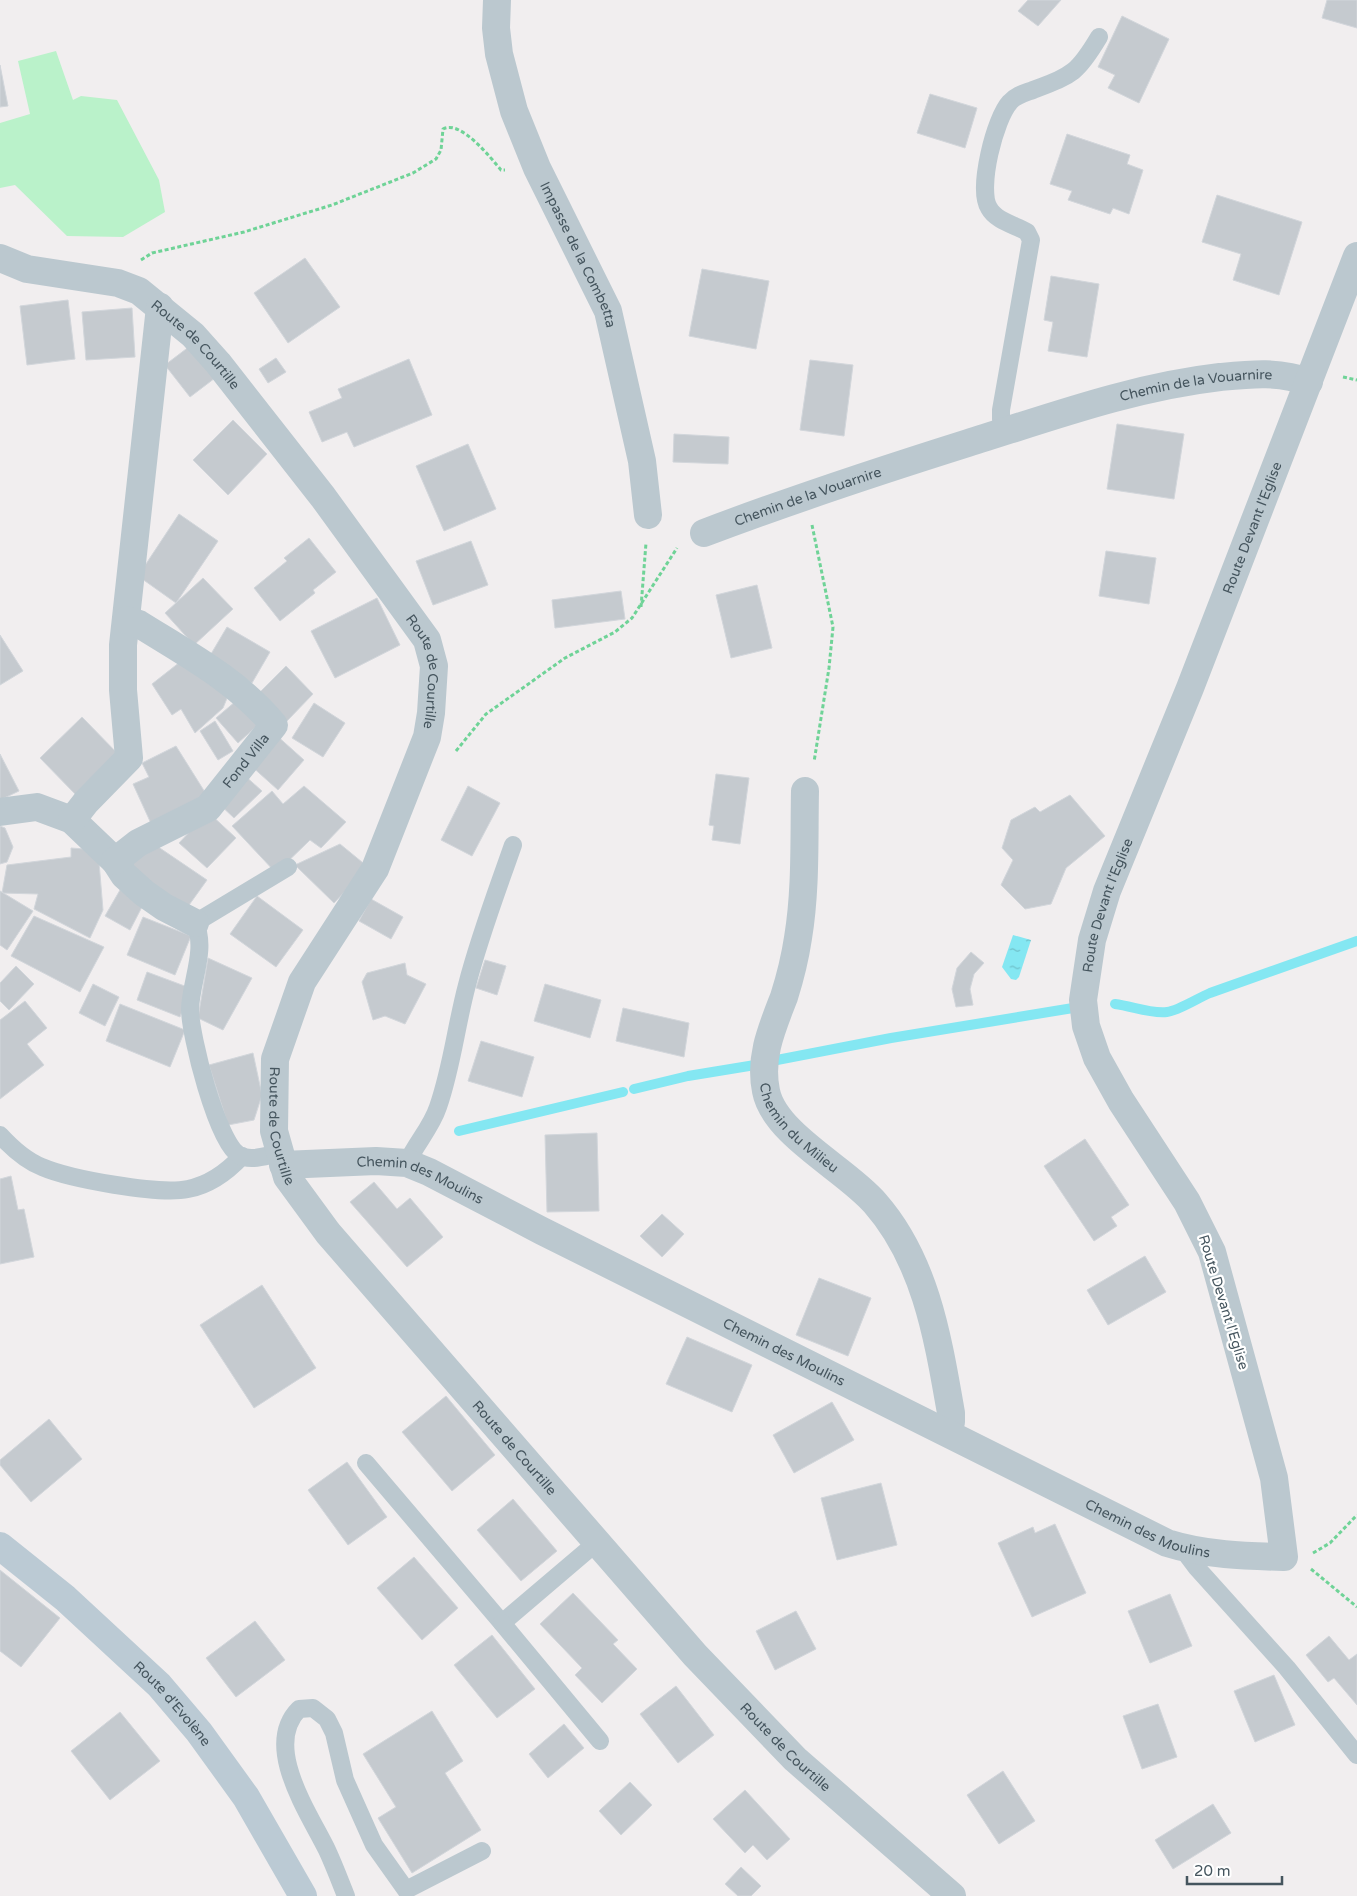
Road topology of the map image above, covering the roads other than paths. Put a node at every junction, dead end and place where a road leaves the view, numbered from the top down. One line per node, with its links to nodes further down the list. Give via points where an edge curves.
1 (497, 0): 8 (street, Impasse de la Combetta, via 498,54 514,111 537,168 608,311 642,461)
2 (1098, 37): 7 (lane, via 1082,65 1066,77 1017,96 1009,103 988,162 984,194 989,208 998,217 1027,232 1031,240 1001,410)
3 (1357, 256): 6 (street, Route Devant l'Eglise)
4 (0, 258): 5 (street, Route de Courtille, via 27,269 118,284 139,291)
5 (160, 307): 10 (street); 20 (street, Route de Courtille, via 193,335 218,363 323,497 427,640 434,666 427,737 375,869 302,982 275,1059 274,1131)
6 (1309, 382): 7 (street, Chemin de la Vouarnire, via 1281,374 1199,380 1134,392); 27 (street, Route Devant l'Eglise, via 1107,891 1092,940 1083,1000 1086,1026 1097,1058 1187,1202 1212,1252)
7 (1005, 431): 9 (street, Chemin de la Vouarnire, via 805,495)
8 (648, 515)
9 (704, 533)
10 (127, 620): 13 (street, via 122,668 129,758); 15 (street, Fond Villa, via 139,624 235,686 274,725 208,808 138,843)
11 (805, 791): 22 (street, Chemin du Milieu, via 802,910 792,969 768,1038 766,1092 771,1106 793,1134 875,1202 899,1235 916,1269 932,1319 951,1413)
12 (0, 812): 13 (street, via 37,807)
13 (72, 820): 15 (street)
14 (513, 845): 21 (lane, via 472,969 438,1108)
15 (115, 861): 17 (street, via 124,875 144,893)
16 (288, 867): 17 (lane)
17 (195, 923): 19 (lane, via 200,934 190,1009 192,1029 220,1130 230,1146)
18 (0, 1135): 19 (lane, via 41,1167 71,1177 164,1190 200,1186 232,1167)
19 (242, 1156): 20 (lane)
20 (282, 1159): 21 (street, Chemin des Moulins); 24 (street, Route de Courtille, via 287,1177 328,1233)
21 (407, 1163): 22 (street, Chemin des Moulins)
22 (946, 1432): 26 (street, Chemin des Moulins, via 1167,1543)
23 (366, 1464): 28 (lane)
24 (596, 1543): 28 (lane); 34 (street, Route de Courtille, via 695,1655 795,1759)
25 (0, 1546): 32 (main road, Route d'Evolène, via 64,1598 159,1685 199,1732 246,1797)
26 (1186, 1549): 27 (street, Chemin des Moulins); 30 (lane, via 1197,1568 1287,1668)
27 (1294, 1556)
28 (502, 1623): 29 (lane)
29 (600, 1741)
30 (1357, 1754)
31 (482, 1851): 33 (lane, via 406,1890 374,1845 345,1780 339,1750 327,1720 313,1708 299,1709 291,1717 286,1734 289,1772)
32 (300, 1895)
33 (346, 1896)
34 (952, 1896)

